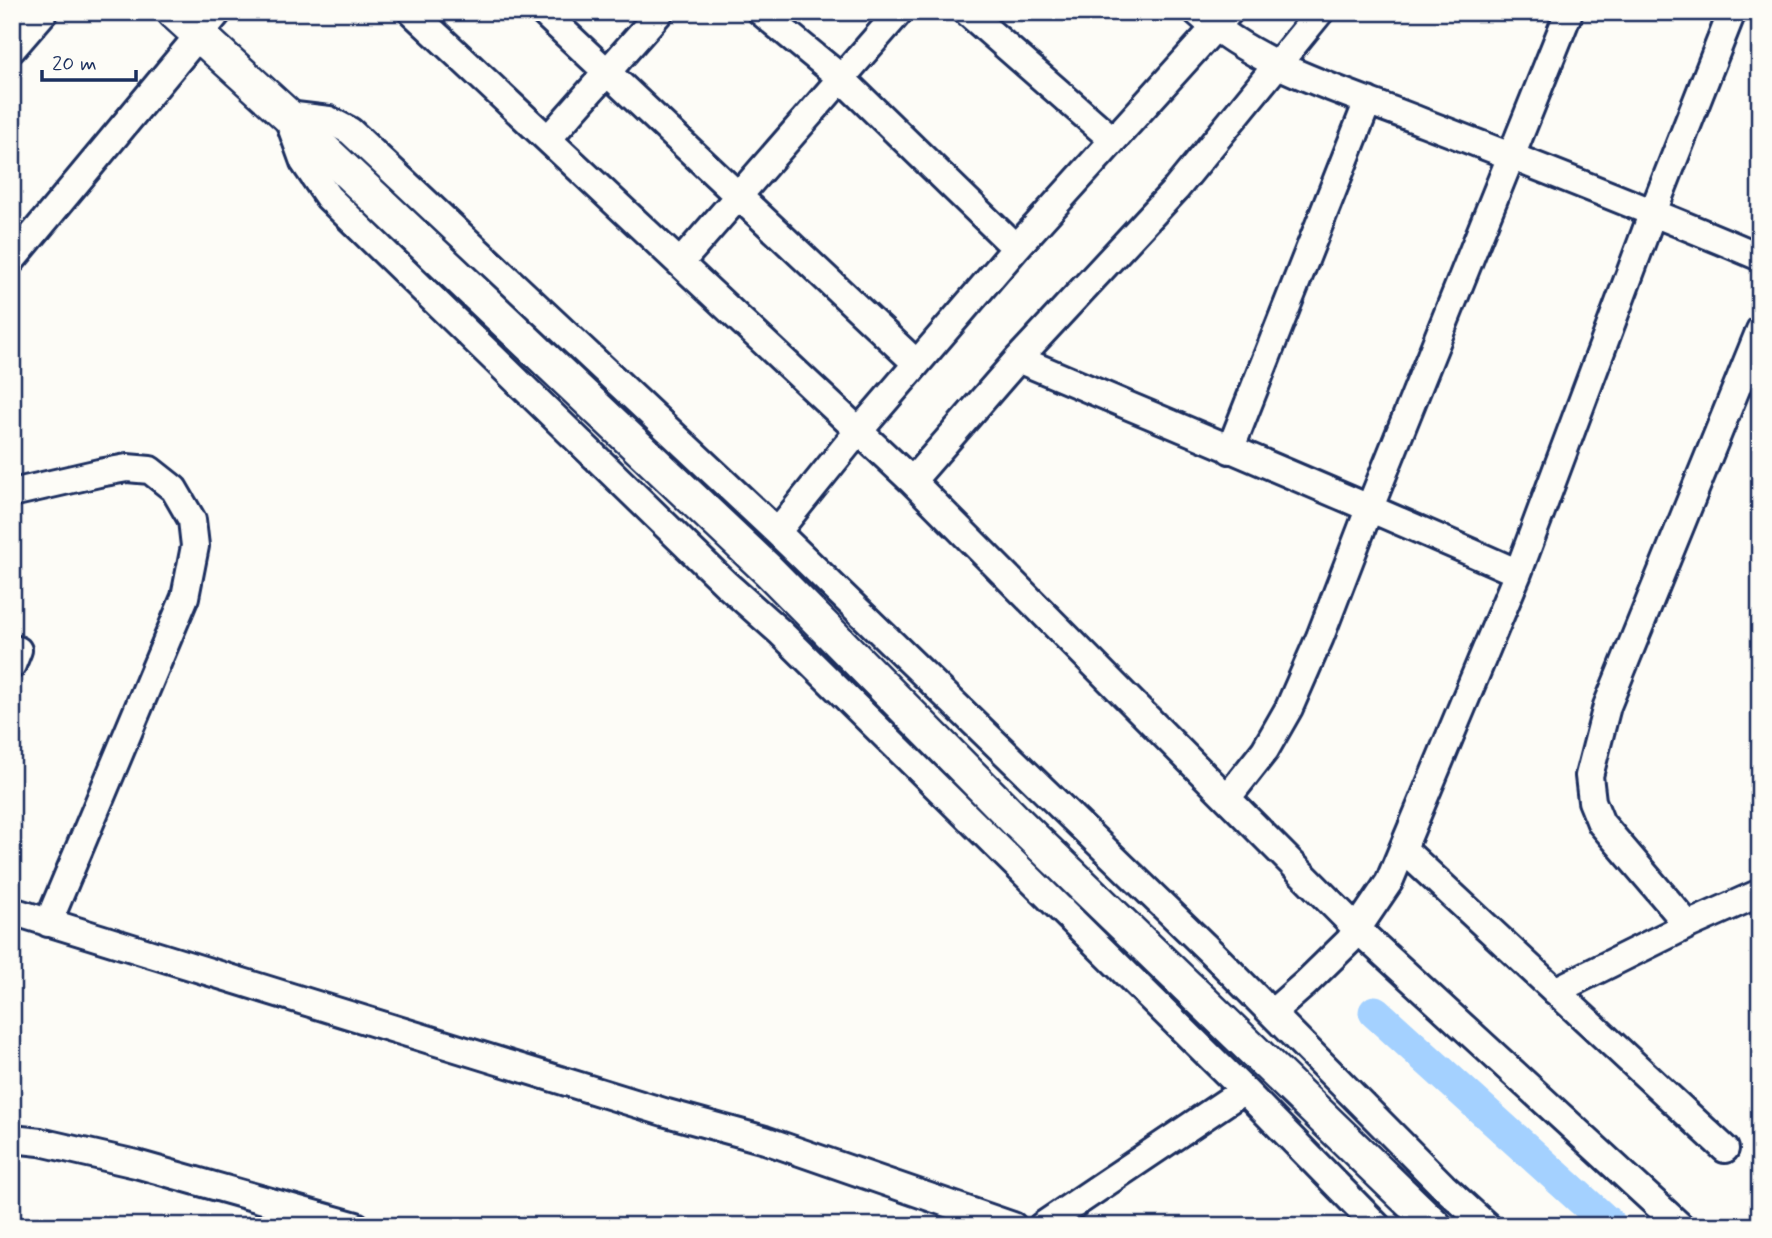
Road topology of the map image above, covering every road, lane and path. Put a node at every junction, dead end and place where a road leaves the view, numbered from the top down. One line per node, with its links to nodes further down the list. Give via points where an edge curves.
1 (44, 12): 14 (street)
2 (174, 12): 13 (street)
3 (412, 12): 20 (street)
4 (543, 12): 16 (street)
5 (660, 12): 16 (street)
6 (761, 12): 17 (street)
7 (899, 12): 17 (street)
8 (967, 12): 21 (street)
9 (1320, 12): 15 (street)
10 (1569, 12): 22 (street)
11 (1732, 12): 24 (street)
12 (1216, 22): 15 (street); 21 (street)
13 (209, 23): 19 (street); 27 (street)
14 (12, 49)
15 (1268, 60): 18 (street); 30 (street, via 1176,189)
16 (607, 72): 20 (street); 23 (street)
17 (840, 77): 23 (street); 25 (street)
18 (1368, 100): 22 (street); 33 (street)
19 (287, 115): 37 (street, via 329,120 350,131); 48 (street, via 304,162 328,197 780,632); 55 (street, via 768,570 1016,821)
20 (548, 139): 28 (street)
21 (1113, 140): 25 (street)
22 (1510, 156): 24 (street); 36 (street)
23 (739, 196): 28 (street); 31 (street)
24 (1653, 212): 26 (street); 38 (street)
25 (1016, 248): 31 (street)
26 (1760, 257)
27 (12, 260)
28 (680, 263): 32 (street)
29 (1760, 330): 44 (street, via 1607,706 1589,776 1601,823)
30 (1018, 359): 33 (street); 34 (street)
31 (916, 363): 32 (street)
32 (853, 438): 34 (street); 37 (street)
33 (1230, 450): 36 (street)
34 (912, 481): 39 (street)
35 (12, 493): 43 (street, via 99,472 150,470 174,489 192,520 195,545 185,597)
36 (1370, 507): 38 (street); 39 (street, via 1289,708 1265,750)
37 (777, 531): 47 (street)
38 (1518, 573): 40 (street)
39 (1228, 797): 45 (street)
40 (1403, 849): 45 (street, via 1389,882); 46 (street)
41 (1760, 893): 44 (street)
42 (12, 911): 43 (street)
43 (48, 923): 52 (street, via 765,1140)
44 (1688, 925): 46 (street)
45 (1353, 935): 47 (street); 57 (street)
46 (1555, 991): 50 (street)
47 (1272, 1013): 56 (street)
48 (1244, 1090): 53 (street); 54 (street)
49 (12, 1139): 51 (street, via 136,1164)
50 (1725, 1149)
51 (356, 1226)
52 (1013, 1226)
53 (1042, 1226)
54 (1377, 1226)
55 (1435, 1226)
56 (1487, 1226)
57 (1680, 1226)

